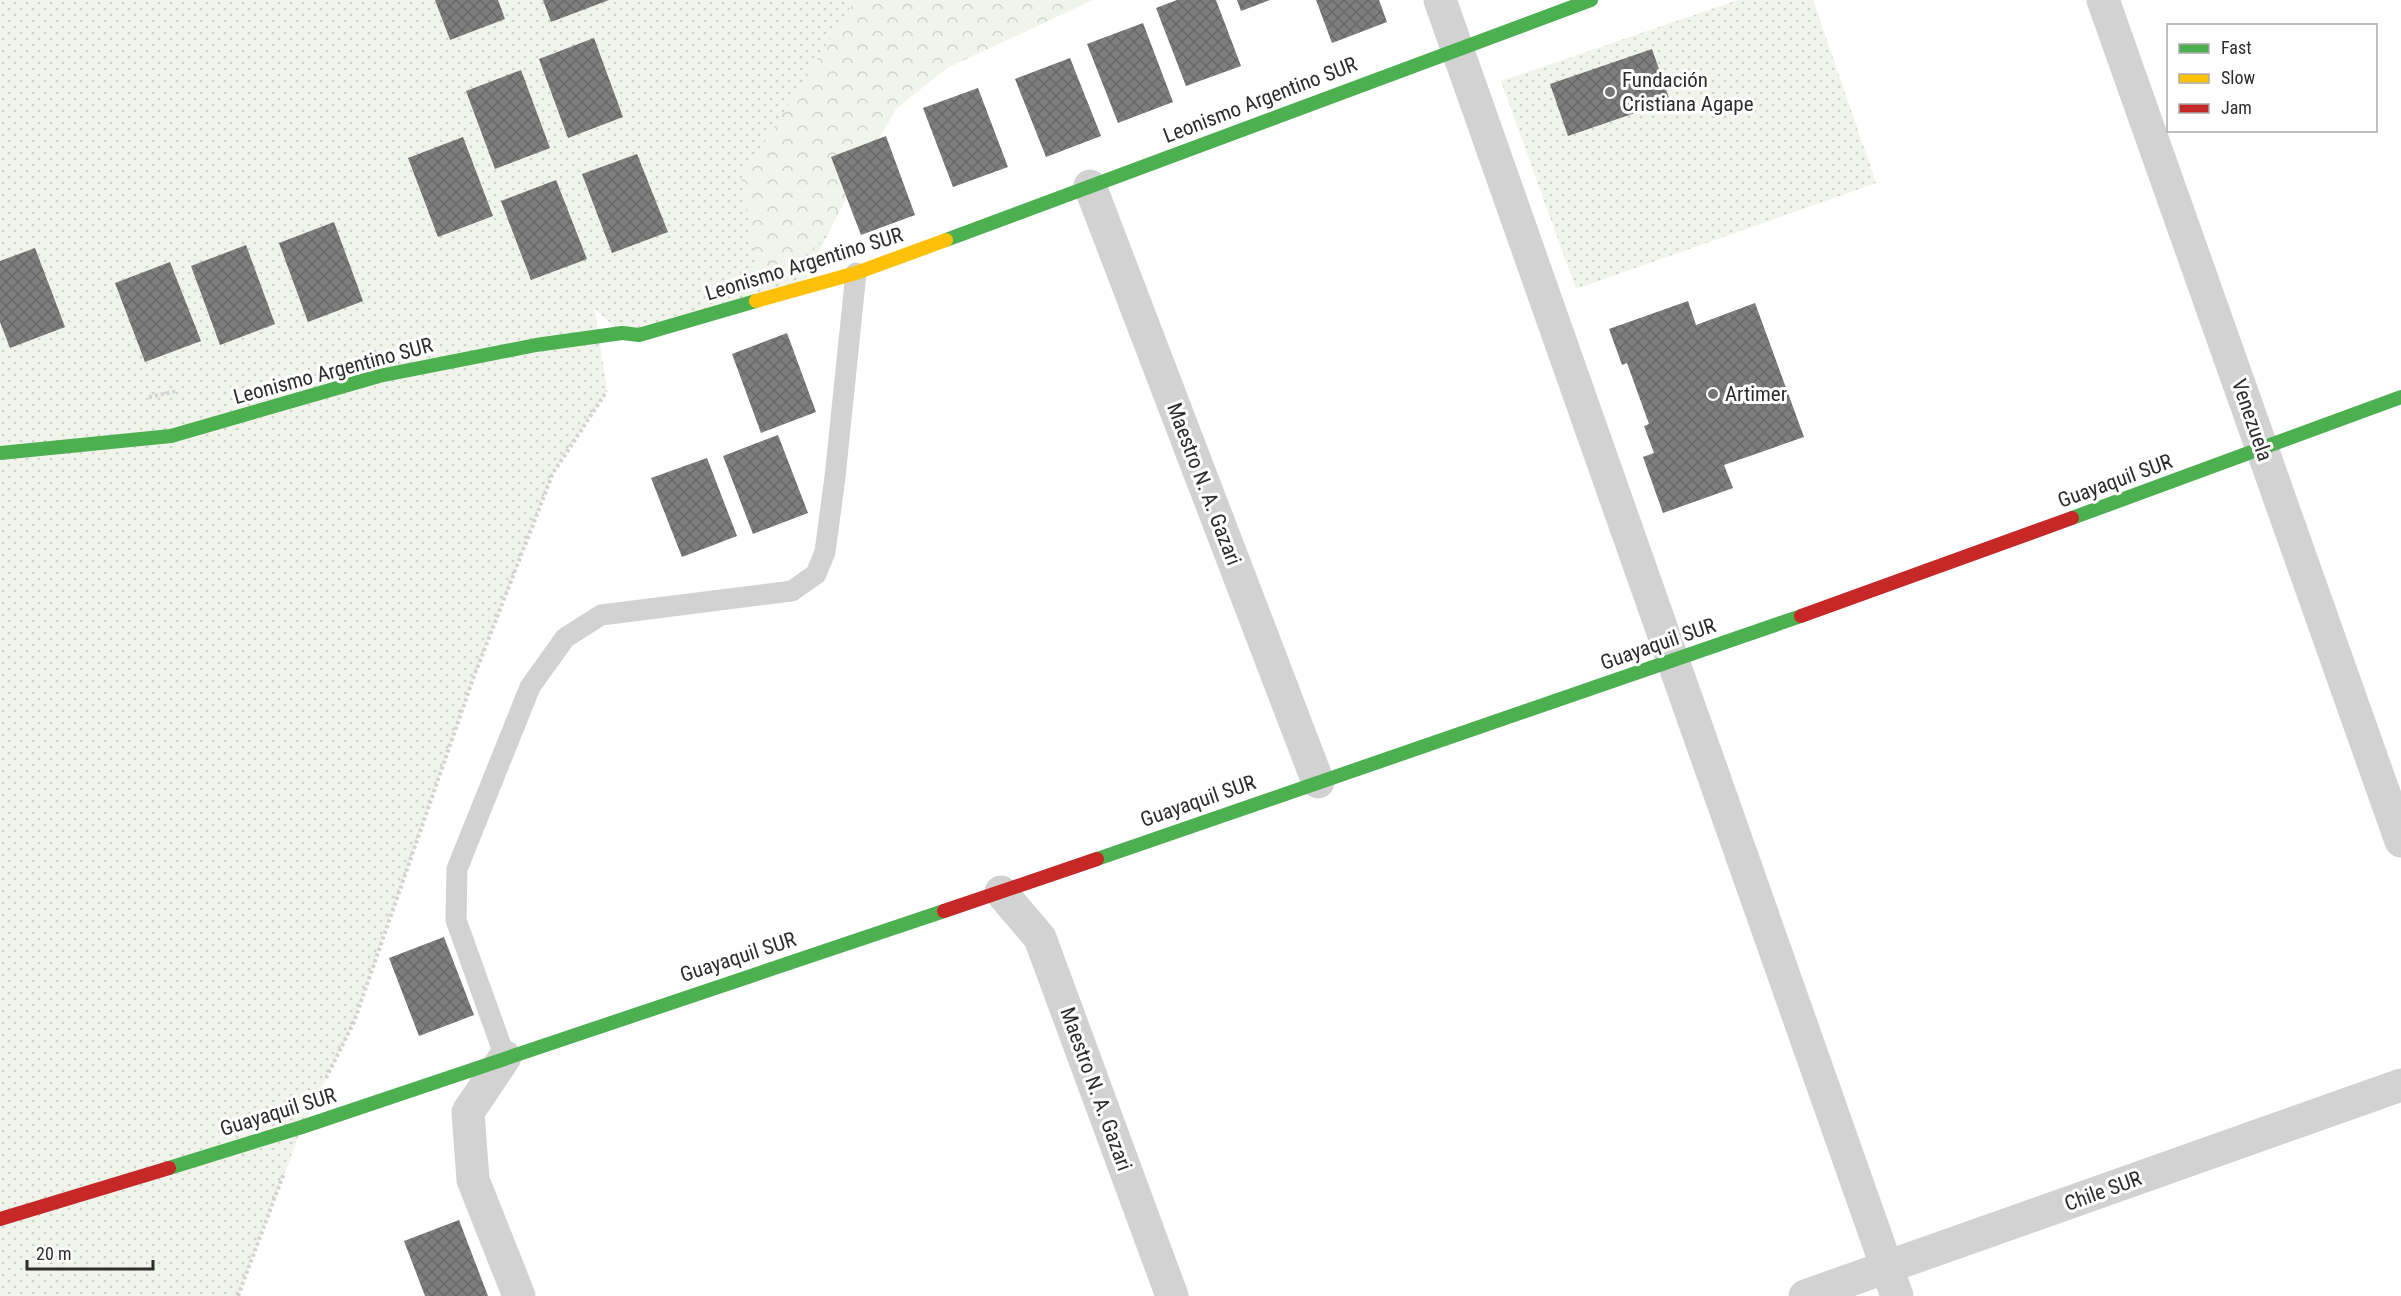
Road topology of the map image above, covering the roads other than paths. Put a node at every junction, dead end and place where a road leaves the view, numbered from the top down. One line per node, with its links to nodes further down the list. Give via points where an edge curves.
1 (1440, 0): 4 (street)
2 (1591, 0): 4 (street, Leonismo Argentino SUR)
3 (2103, 0): 8 (street, Venezuela)
4 (1457, 48): 5 (street, Leonismo Argentino SUR); 10 (street)
5 (1090, 186): 6 (street, Leonismo Argentino SUR); 11 (street, Maestro N. A. Gazari)
6 (856, 273): 9 (street, Leonismo Argentino SUR, via 639,335 622,333 536,345 379,376 171,436); 14 (lane, via 835,477 825,552 816,574 792,591 601,615 565,638 530,687 458,869 456,920)
7 (2401, 397): 8 (street, Guayaquil SUR)
8 (2262, 450): 10 (street, Guayaquil SUR); 12 (street, Venezuela)
9 (0, 453)
10 (1674, 662): 11 (street, Guayaquil SUR); 17 (street)
11 (1318, 782): 13 (street, Guayaquil SUR)
12 (2401, 841)
13 (1001, 892): 14 (street, Guayaquil SUR); 19 (street, Maestro N. A. Gazari, via 1040,938)
14 (505, 1057): 16 (street, Guayaquil SUR, via 302,1127); 18 (street, via 468,1112 473,1180)
15 (2401, 1085): 17 (street, Chile SUR)
16 (0, 1218)
17 (1892, 1282): 20 (street, Chile SUR)
18 (519, 1296)
19 (1172, 1296)
20 (1805, 1296)

